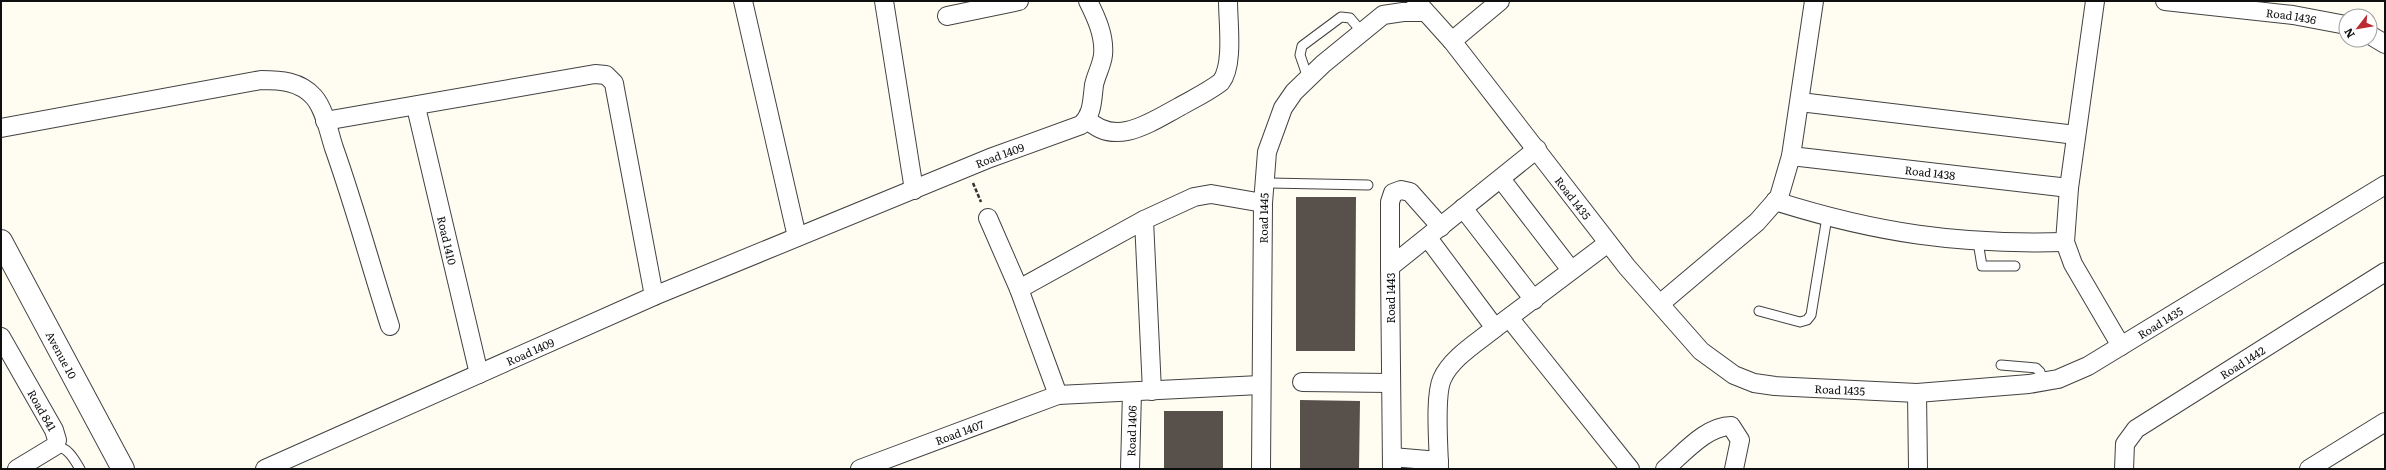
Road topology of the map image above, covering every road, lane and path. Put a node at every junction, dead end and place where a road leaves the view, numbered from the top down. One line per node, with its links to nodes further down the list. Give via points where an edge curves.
1 (743, 1): 39 (street)
2 (884, 1): 31 (street)
3 (1019, 1): 12 (street)
4 (1088, 1): 19 (street, via 1097,21 1103,55)
5 (1228, 1): 19 (street, via 1228,62 1221,82 1132,130 1108,132)
6 (1500, 1): 15 (street)
7 (1814, 1): 17 (street)
8 (2095, 1): 22 (street)
9 (2165, 1): 13 (street, Road 1436, via 2293,15)
10 (1421, 7): 11 (street, Road 1445, via 1403,12); 15 (street, Road 1435)
11 (1387, 8): 14 (street, Road 1445)
12 (947, 16)
13 (2338, 23)
14 (1362, 32): 16 (street, Road 1445); 16 (lane, via 1350,18 1341,17 1305,44 1300,50 1300,55)
15 (1452, 41): 23 (street, Road 1435)
16 (1308, 78): 27 (street, Road 1445, via 1283,108 1267,152)
17 (1800, 102): 22 (street); 24 (street)
18 (416, 107): 20 (street); 49 (street, via 595,74 606,75 611,79 615,89); 58 (street, Road 1410)
19 (1087, 119): 25 (street, Road 1409, via 1073,128 1040,138)
20 (325, 121): 21 (street, via 315,98 303,88 283,80 261,80); 54 (street, via 352,197)
21 (1, 128)
22 (2076, 136): 30 (street)
23 (1537, 149): 26 (street, Road 1443); 43 (street, Road 1435)
24 (1791, 156): 30 (street, Road 1438); 32 (street, via 1779,197)
25 (967, 168): 31 (street, Road 1409); 36 (path)
26 (1501, 179): 34 (street, Road 1443); 46 (street)
27 (1264, 183): 28 (lane); 33 (street, Road 1445)
28 (1368, 185)
29 (2385, 185): 56 (street, Road 1435)
30 (2069, 188): 42 (street)
31 (914, 190): 39 (street, Road 1409)
32 (1775, 201): 35 (street); 51 (street, via 1757,222)
33 (1263, 203): 37 (street, via 1211,194 1182,201); 62 (street, Road 1445)
34 (1463, 208): 38 (street, Road 1443); 50 (street)
35 (1827, 217): 41 (street, via 1912,235); 52 (lane, via 1811,315 1807,320 1800,322)
36 (988, 218): 48 (street)
37 (1144, 220): 48 (street); 63 (street)
38 (1435, 232): 45 (street, Road 1443); 45 (street, via 1410,192 1401,190 1393,193 1390,202); 53 (street)
39 (797, 237): 49 (street, Road 1409)
40 (1, 241): 73 (street, Avenue 10)
41 (1978, 242): 42 (street); 44 (lane, via 1982,266)
42 (2065, 242): 56 (street, via 2073,264)
43 (1608, 243): 46 (street); 51 (street, Road 1435)
44 (2015, 266)
45 (1390, 267): 61 (street, Road 1443)
46 (1571, 270): 50 (street)
47 (2385, 272): 82 (street, Road 1442, via 2136,429 2125,444)
48 (1019, 289): 66 (street)
49 (654, 296): 58 (street, Road 1409)
50 (1534, 300): 53 (street)
51 (1661, 303): 65 (street, Road 1435, via 1701,351 1734,374 1754,383)
52 (1759, 311)
53 (1503, 324): 70 (street, via 1454,363 1442,379 1439,396); 78 (street)
54 (390, 326)
55 (1, 337): 68 (street, Road 841, via 54,430 57,440)
56 (2121, 346): 59 (street, Road 1435, via 2088,366 2058,379)
57 (2001, 365): 59 (lane, via 2036,368)
58 (479, 374): 74 (street, Road 1409)
59 (2043, 381): 65 (street, Road 1435)
60 (1302, 382): 61 (street)
61 (1390, 383): 69 (street, Road 1443)
62 (1260, 385): 63 (street, Road 1407); 77 (street, Road 1445)
63 (1152, 391): 64 (street, Road 1407)
64 (1132, 392): 66 (street, Road 1407); 76 (street, Road 1406)
65 (1918, 393): 81 (street)
66 (1058, 395): 75 (street, Road 1407)
67 (2385, 422): 83 (street)
68 (55, 446): 71 (street, Road 841); 72 (lane, via 70,453)
69 (1392, 463): 70 (street)
70 (1439, 465)
71 (17, 469)
72 (80, 469)
73 (123, 469)
74 (264, 469)
75 (860, 469)
76 (1130, 469)
77 (1261, 469)
78 (1630, 469)
79 (1665, 469): 80 (street, via 1704,436 1722,426 1731,426 1740,440)
80 (1734, 469)
81 (1918, 469)
82 (2124, 469)
83 (2309, 469)

